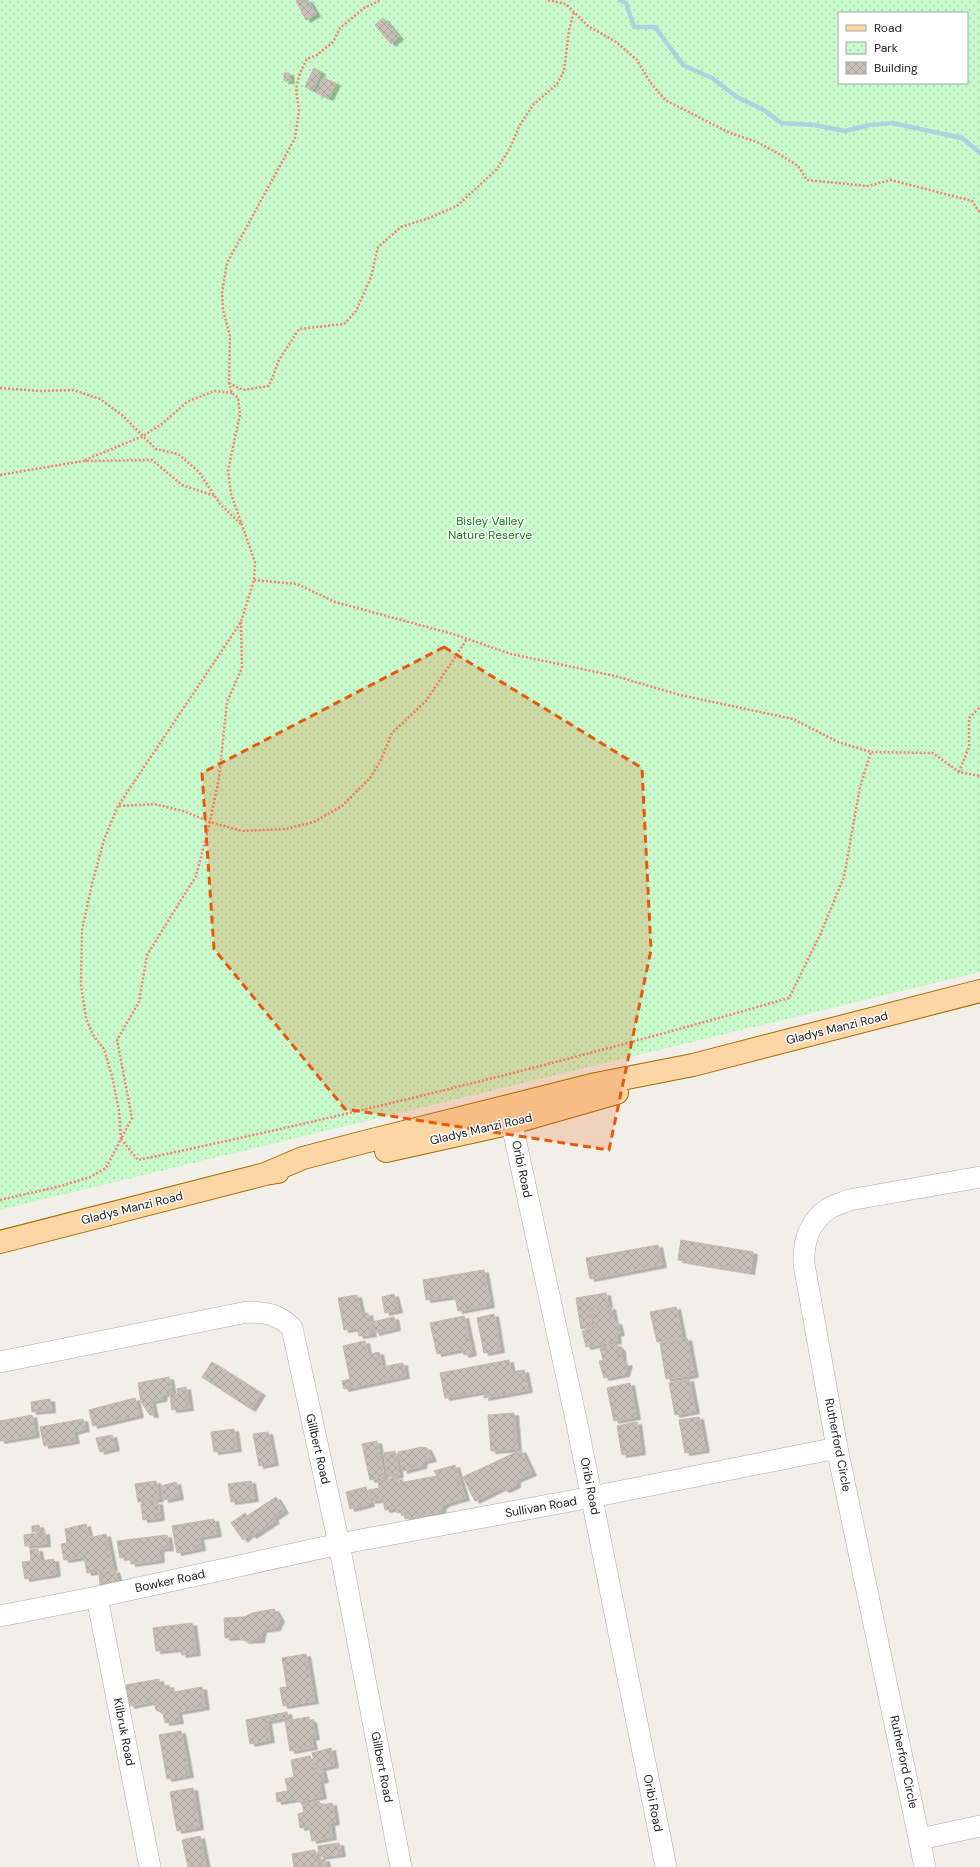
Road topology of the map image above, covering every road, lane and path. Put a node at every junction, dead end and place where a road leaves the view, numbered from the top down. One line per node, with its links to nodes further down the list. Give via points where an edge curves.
1 (381, 0): 5 (path, via 364,8 340,28 333,42 317,55 307,59 300,73 296,89 299,111 295,138 227,263 222,293 223,310 230,336)
2 (548, 0): 3 (path, via 566,4)
3 (574, 12): 4 (path, via 588,26 616,42 637,60 665,100 779,154 798,166 807,180 868,186 891,180 972,202); 5 (path, via 564,71 557,84 533,105 497,168 457,206 401,227 378,247 371,277 356,311 344,324 299,329 279,360 269,386 243,390)
4 (980, 212)
5 (229, 383): 7 (path)
6 (0, 388): 8 (path, via 73,390 100,399 122,415)
7 (232, 393): 8 (path, via 214,391 187,402 163,423); 12 (path, via 238,398 240,414 228,471 231,494)
8 (142, 436): 9 (path); 11 (path, via 156,449 178,454 198,472)
9 (83, 461): 10 (path); 11 (path, via 152,460 182,485)
10 (0, 475)
11 (215, 496): 12 (path)
12 (242, 525): 13 (path, via 254,562)
13 (254, 580): 14 (path); 15 (path, via 297,584 335,602)
14 (241, 622): 20 (path); 21 (path, via 242,668 227,702 219,778)
15 (467, 639): 17 (path, via 511,654 615,676 680,695 793,718 838,742); 21 (path, via 426,701 392,733 370,778 342,806 314,822 285,829 242,831)
16 (980, 707): 18 (path, via 969,718 969,746)
17 (871, 752): 18 (path, via 933,754); 24 (path, via 860,787 844,876 820,935 789,998 688,1027 471,1082 138,1160)
18 (959, 772): 19 (path)
19 (980, 776)
20 (118, 806): 21 (path, via 154,804 183,810); 24 (path, via 104,840 82,930 81,985 86,1018 93,1035 104,1049 112,1076)
21 (210, 822): 24 (path, via 196,876 147,955 139,1002 117,1040 132,1118)
22 (980, 991): 23 (main road, Gladys Manzi Road, via 693,1065 603,1082)
23 (510, 1114): 27 (main road, Gladys Manzi Road, via 303,1158 264,1174); 30 (street, Oribi Road)
24 (121, 1139): 26 (path, via 106,1168 90,1177)
25 (980, 1177): 29 (street, Rutherford Circle, via 849,1200 829,1208 817,1218 809,1232 804,1247 804,1264)
26 (0, 1200)
27 (0, 1242)
28 (0, 1362): 31 (street, Gillbert Road, via 228,1315 261,1312 283,1319 292,1328)
29 (837, 1448): 30 (street, Sullivan Road); 35 (street, Rutherford Circle)
30 (592, 1497): 31 (street, Sullivan Road); 38 (street, Oribi Road)
31 (339, 1544): 32 (street, Bowker Road); 37 (street, Gillbert Road)
32 (98, 1597): 33 (street, Bowker Road); 36 (street, Kilbruk Road)
33 (0, 1616)
34 (980, 1826): 35 (street)
35 (920, 1839): 39 (street, Rutherford Circle)
36 (150, 1867)
37 (401, 1867)
38 (666, 1867)
39 (925, 1867)

